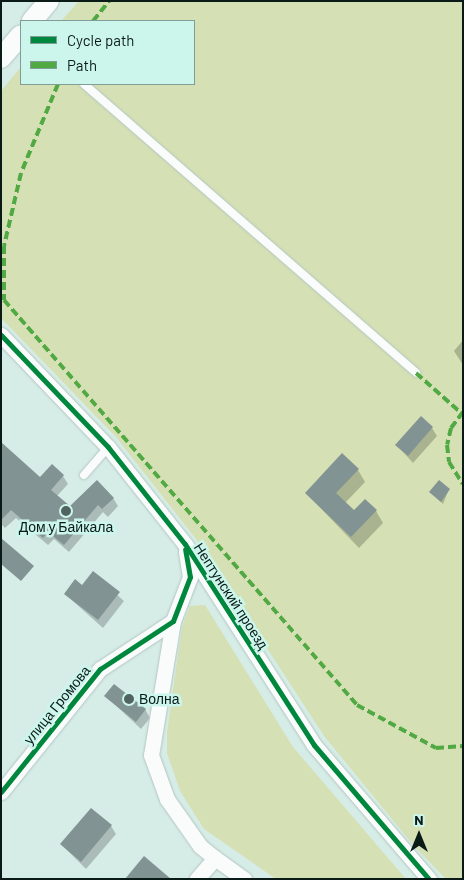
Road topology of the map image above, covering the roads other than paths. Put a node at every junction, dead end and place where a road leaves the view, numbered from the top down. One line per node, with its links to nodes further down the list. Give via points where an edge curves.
1 (49, 1): 2 (street)
2 (33, 20)
3 (20, 36): 4 (street)
4 (1, 58)
5 (85, 85): 7 (lane)
6 (1, 335): 8 (street, Нептунский проезд)
7 (416, 374)
8 (108, 448): 9 (lane); 10 (street, Нептунский проезд)
9 (84, 475)
10 (184, 544): 11 (street, via 190,577); 16 (street, Нептунский проезд, via 314,746)
11 (172, 621): 12 (street, улица Громова, via 100,669); 13 (street, via 151,755 167,799 200,846)
12 (1, 792)
13 (215, 858): 14 (street); 15 (street)
14 (197, 879)
15 (244, 879)
16 (429, 879)

